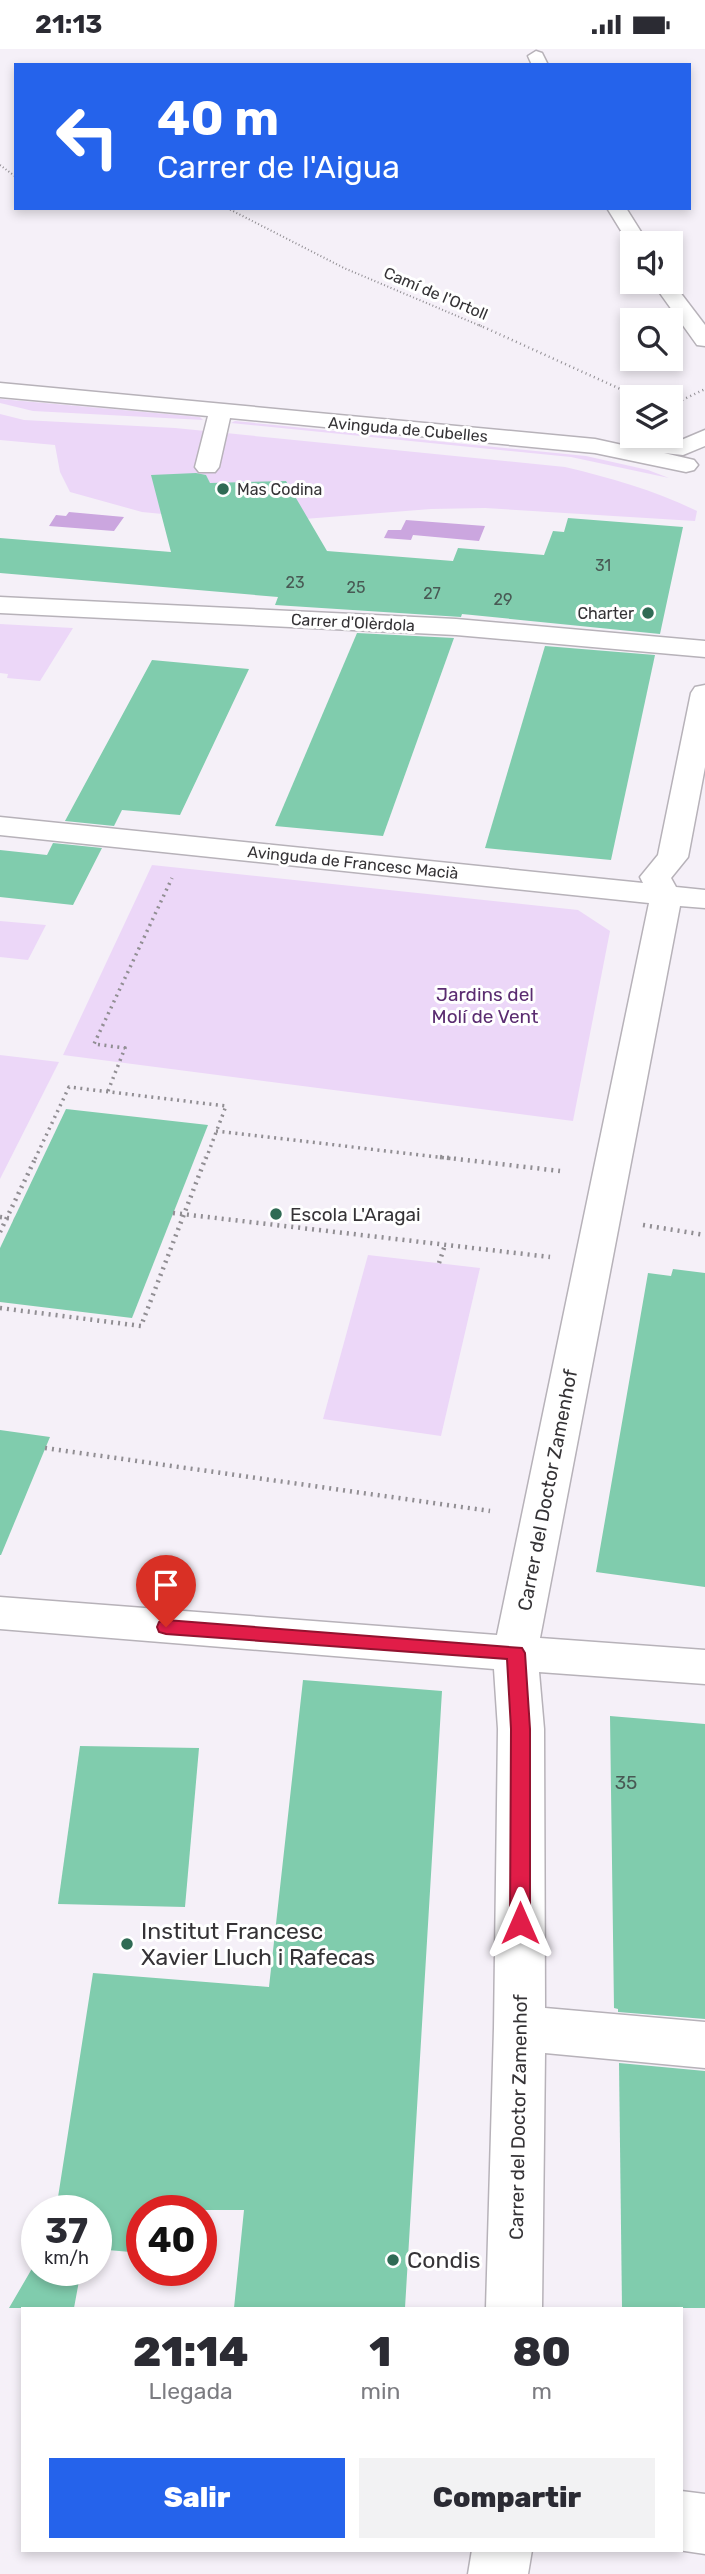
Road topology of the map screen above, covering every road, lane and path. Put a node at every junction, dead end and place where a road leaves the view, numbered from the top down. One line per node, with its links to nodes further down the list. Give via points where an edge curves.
1 (230, 210): 6 (path, Camí de l'Ortoll, via 344,268)
2 (617, 210): 3 (street)
3 (630, 231)
4 (671, 294): 5 (street)
5 (705, 340)
6 (620, 389)
7 (705, 389): 9 (path)
8 (0, 390): 10 (street, Avinguda de Cubelles)
9 (683, 400)
10 (221, 411): 12 (street, Avinguda de Cubelles, via 595,446); 13 (street)
11 (705, 437): 12 (street)
12 (691, 463)
13 (206, 467)
14 (0, 605): 15 (street, Carrer d'Olèrdola, via 456,627)
15 (705, 649)
16 (705, 693): 19 (street, Carrer del Doctor Zamenhof, via 673,857 655,877)
17 (13, 835): 19 (street, Avinguda de Francesc Macià)
18 (172, 876): 21 (path, via 94,1044 125,1048)
19 (666, 895): 20 (street, Avinguda de Francesc Macià); 38 (street, Carrer del Doctor Zamenhof)
20 (705, 899)
21 (108, 1091): 22 (path, via 226,1106); 26 (path, via 69,1087)
22 (216, 1131): 23 (path); 25 (path)
23 (560, 1171)
24 (173, 1213): 25 (path)
25 (184, 1214): 31 (path); 34 (path, via 141,1326)
26 (3, 1218): 27 (path); 29 (path)
27 (14, 1219)
28 (639, 1224): 30 (path)
29 (0, 1232)
30 (705, 1235)
31 (445, 1245): 32 (path); 33 (path)
32 (555, 1258)
33 (439, 1263)
34 (0, 1308)
35 (45, 1448): 36 (path)
36 (490, 1511)
37 (0, 1613): 38 (street)
38 (515, 1653): 39 (street); 40 (street, Carrer del Doctor Zamenhof, via 521,1729)
39 (705, 1667)
40 (520, 2028): 41 (street); 42 (street, Carrer del Doctor Zamenhof)
41 (705, 2045)
42 (514, 2307)
43 (683, 2521): 44 (street)
44 (705, 2524)
45 (502, 2552): 46 (street)
46 (498, 2574)

